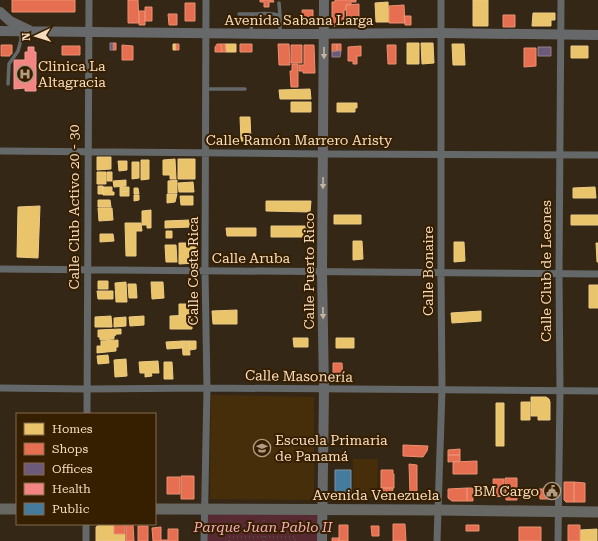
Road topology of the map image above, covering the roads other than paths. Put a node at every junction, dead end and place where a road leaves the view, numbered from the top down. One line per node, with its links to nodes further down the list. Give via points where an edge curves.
1 (89, 0): 13 (street, Calle Club Activo 20 - 30)
2 (206, 0): 15 (street, Calle Costa Rica)
3 (324, 0): 19 (main road, Calle Puerto Rico)
4 (441, 0): 14 (street, Calle Bonaire)
5 (561, 0): 18 (street, Calle Club de Leones)
6 (280, 4): 10 (lane)
7 (0, 12): 12 (main road)
8 (239, 14): 9 (lane)
9 (253, 14): 10 (lane); 16 (lane)
10 (280, 16): 17 (lane)
11 (0, 31): 12 (main road, Avenida Sabana Larga)
12 (26, 31): 13 (main road, Avenida Sabana Larga); 21 (lane, via 18,51 9,64)
13 (89, 32): 15 (main road, Avenida Sabana Larga); 25 (street, Calle Club Activo 20 - 30)
14 (441, 33): 18 (main road, Avenida Sabana Larga); 19 (main road, Avenida Sabana Larga); 28 (street, Calle Bonaire)
15 (206, 34): 16 (main road, Avenida Sabana Larga); 22 (street, Calle Costa Rica)
16 (251, 34): 17 (main road, Avenida Sabana Larga)
17 (280, 34): 19 (main road, Avenida Sabana Larga)
18 (561, 34): 20 (main road, Avenida Sabana Larga); 29 (street, Calle Club de Leones)
19 (324, 35): 27 (main road, Calle Puerto Rico, one-way to 27)
20 (598, 35)
21 (8, 84)
22 (206, 89): 23 (lane); 26 (street, Calle Costa Rica)
23 (245, 89)
24 (0, 151): 25 (street, Calle Ramón Marrero Aristy)
25 (88, 152): 26 (street, Calle Ramón Marrero Aristy); 32 (street, Calle Club Activo 20 - 30)
26 (206, 153): 27 (street, Calle Ramón Marrero Aristy); 33 (street, Calle Costa Rica)
27 (324, 154): 28 (street, Calle Ramón Marrero Aristy); 34 (main road, Calle Puerto Rico, one-way to 34)
28 (441, 154): 29 (street, Calle Ramón Marrero Aristy); 35 (street, Calle Bonaire)
29 (560, 154): 30 (street, Calle Ramón Marrero Aristy); 36 (street, Calle Club de Leones)
30 (598, 154)
31 (0, 269): 32 (street, Calle Aruba)
32 (87, 269): 33 (street, Calle Aruba); 40 (street, Calle Club Activo 20 - 30)
33 (205, 271): 34 (street, Calle Aruba); 39 (street, Calle Costa Rica)
34 (322, 271): 35 (street, Calle Aruba); 41 (main road, Calle Puerto Rico, one-way to 41)
35 (441, 271): 36 (street, Calle Aruba); 42 (street, Calle Bonaire)
36 (559, 273): 37 (street, Calle Aruba); 43 (street, Calle Club de Leones)
37 (598, 274)
38 (0, 388): 40 (street, Calle Masonería)
39 (207, 388): 40 (street, Calle Masonería); 41 (street, Calle Masonería); 49 (street, Calle Costa Rica)
40 (88, 389): 45 (street, Calle Club Activo 20 - 30)
41 (324, 390): 42 (street, Calle Masonería); 50 (main road, Calle Puerto Rico)
42 (442, 390): 43 (street, Calle Masonería); 51 (street, Calle Bonaire)
43 (560, 391): 44 (street, Calle Masonería); 52 (street, Calle Club de Leones)
44 (598, 391)
45 (88, 413)
46 (0, 509): 47 (main road)
47 (16, 509)
48 (156, 509): 49 (main road, Avenida Venezuela)
49 (204, 509): 50 (main road, Avenida Venezuela); 56 (street, Calle Costa Rica)
50 (322, 510): 51 (main road, Avenida Venezuela); 57 (main road, Calle Puerto Rico)
51 (438, 510): 52 (main road, Avenida Venezuela); 58 (street, Calle Bonaire)
52 (559, 511): 53 (main road, Avenida Venezuela); 59 (street, Calle Club de Leones)
53 (598, 512)
54 (86, 525): 55 (street)
55 (86, 541)
56 (204, 541)
57 (322, 541)
58 (437, 541)
59 (558, 541)

